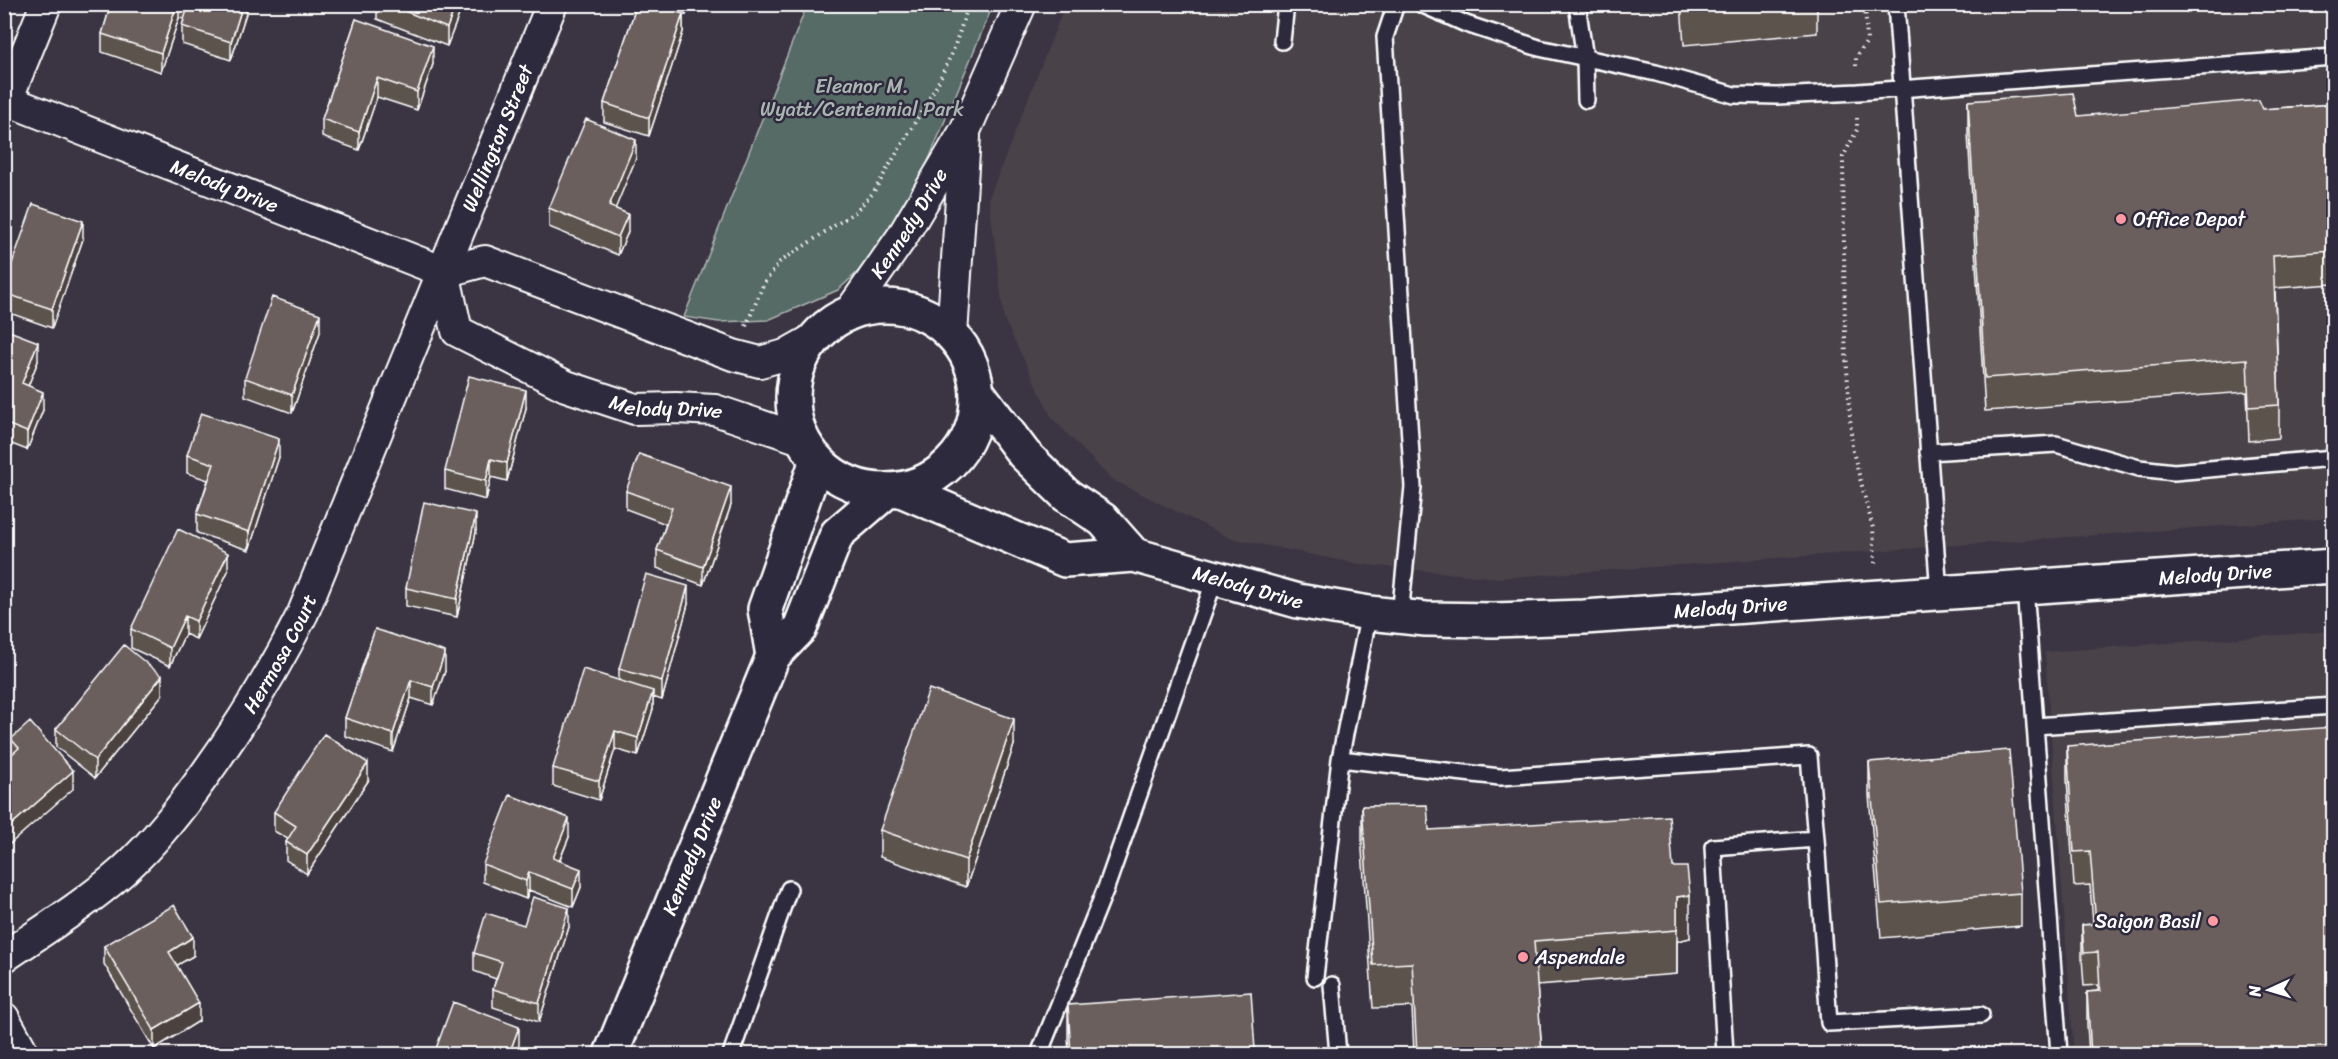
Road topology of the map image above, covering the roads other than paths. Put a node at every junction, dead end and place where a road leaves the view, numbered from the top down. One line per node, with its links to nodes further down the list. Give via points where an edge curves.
1 (46, 4): 14 (street)
2 (552, 4): 16 (street, Wellington Street)
3 (1021, 4): 15 (street, Kennedy Drive)
4 (1286, 4): 9 (lane)
5 (1396, 4): 31 (lane, via 1385,37 1413,487)
6 (1421, 4): 11 (lane, via 1506,38)
7 (1577, 4): 11 (lane)
8 (1896, 4): 12 (lane)
9 (1282, 41)
10 (2334, 57): 12 (lane)
11 (1585, 59): 12 (lane, via 1656,73 1734,95); 13 (lane)
12 (1902, 89): 22 (lane)
13 (1586, 100)
14 (5, 102): 16 (street, Melody Drive)
15 (966, 131): 17 (street, Kennedy Drive, via 903,237); 18 (street, Kennedy Drive)
16 (444, 272): 19 (street, via 485,261 760,362 785,355); 21 (street, Melody Drive, via 457,332 566,386 635,409 715,410); 38 (street, Hermosa Court, via 303,613 246,717 180,808 123,871 77,908)
17 (849, 313): 18 (street, via 872,306 916,310); 19 (street)
18 (952, 336): 20 (street, via 965,353)
19 (817, 337): 21 (street, via 793,377 795,421)
20 (978, 393): 24 (street, via 968,435 958,454 927,480); 25 (street, via 1024,454 1066,495 1103,520)
21 (810, 451): 24 (street, via 852,482); 32 (street, via 765,609)
22 (1928, 452): 23 (lane, via 2056,444 2139,468 2174,472); 29 (lane)
23 (2334, 458)
24 (894, 490): 25 (street, Melody Drive, via 1065,560); 32 (street, Kennedy Drive, via 837,534 800,628)
25 (1134, 555): 27 (street, Melody Drive)
26 (2334, 566): 28 (street, Melody Drive)
27 (1215, 579): 30 (street, Melody Drive, via 1298,601); 46 (lane, via 1106,888)
28 (2025, 587): 29 (street, Melody Drive); 34 (lane)
29 (1939, 593): 31 (street, Melody Drive, via 1574,618)
30 (1369, 613): 31 (street, Melody Drive); 35 (lane)
31 (1400, 616)
32 (773, 656): 44 (street, Kennedy Drive)
33 (2334, 706): 34 (lane)
34 (2035, 726): 49 (lane)
35 (1340, 759): 36 (lane, via 1500,777 1809,756); 39 (lane)
36 (1816, 839): 41 (lane, via 1829,1023); 48 (lane, via 1713,847)
37 (789, 889): 45 (lane)
38 (4, 957)
39 (1315, 978)
40 (1332, 985): 47 (lane)
41 (1982, 1016)
42 (4, 1018): 43 (street)
43 (24, 1054)
44 (611, 1054)
45 (731, 1054)
46 (1039, 1054)
47 (1338, 1054)
48 (1725, 1054)
49 (2059, 1054)

